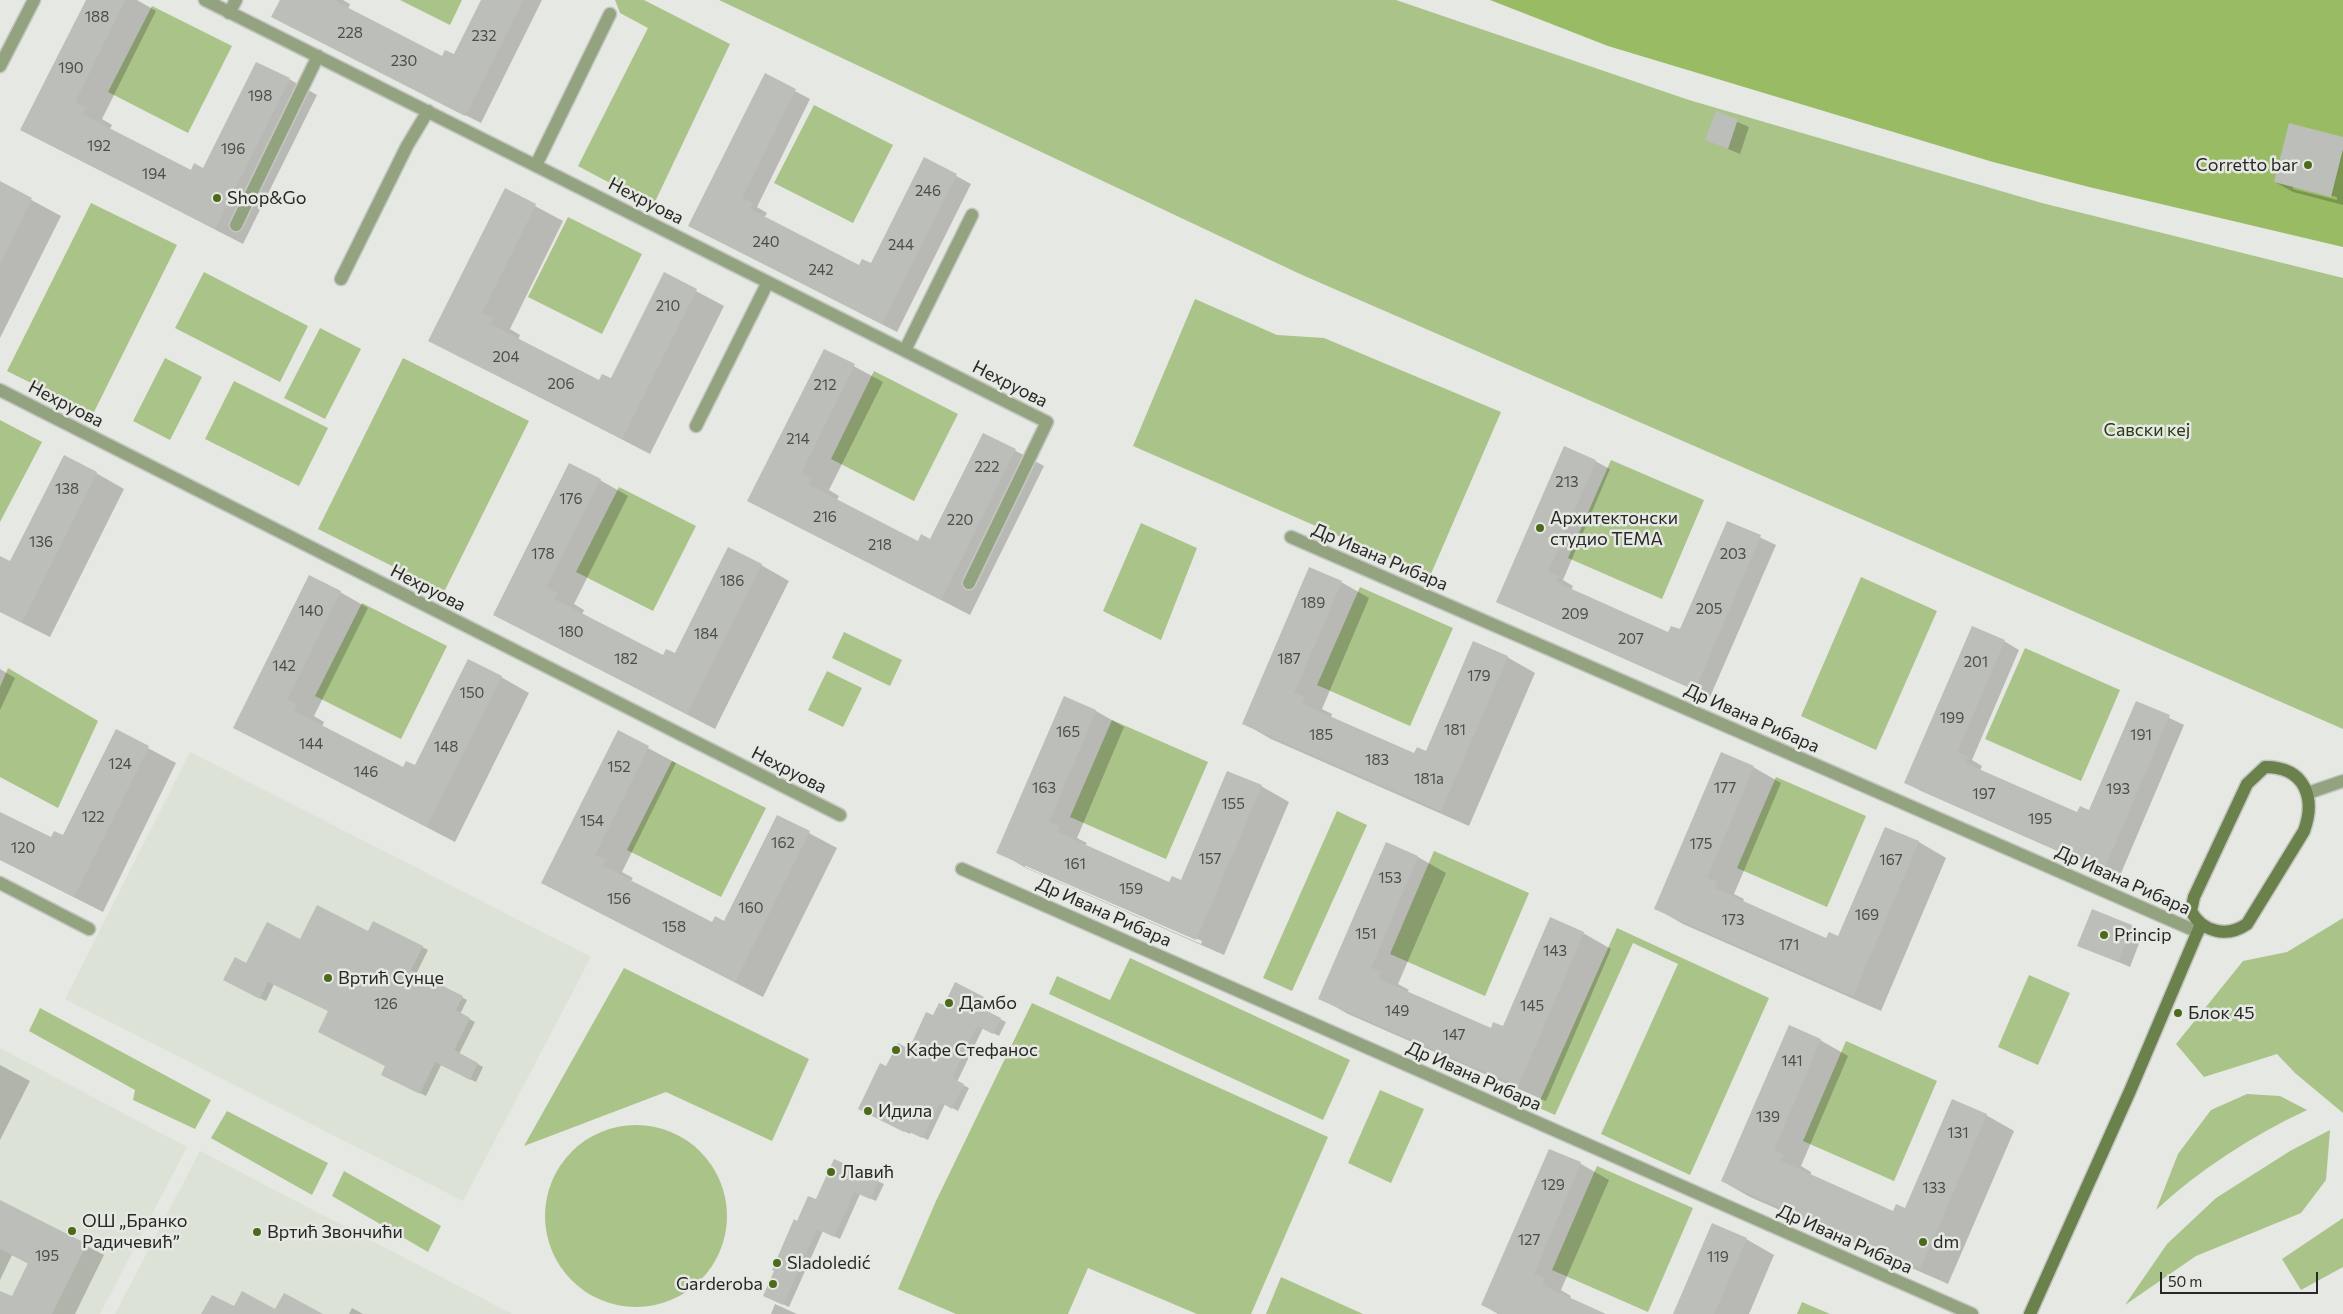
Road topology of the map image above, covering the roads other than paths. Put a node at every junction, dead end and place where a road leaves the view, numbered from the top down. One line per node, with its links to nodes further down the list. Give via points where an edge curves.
1 (34, 0): 7 (street)
2 (205, 0): 4 (street, Нехруова)
3 (236, 0): 4 (street)
4 (229, 12): 6 (street, Нехруова)
5 (610, 14): 9 (street)
6 (318, 56): 8 (street, Нехруова); 11 (street)
7 (0, 66)
8 (428, 111): 9 (street, Нехруова); 12 (street, via 407,146)
9 (536, 165): 13 (street, Нехруова)
10 (972, 215): 14 (street)
11 (236, 225)
12 (341, 279)
13 (768, 282): 14 (street, Нехруова); 16 (street)
14 (905, 350): 18 (street, Нехруова, via 1047,422)
15 (0, 390): 21 (street, Нехруова)
16 (696, 426)
17 (1291, 537): 24 (street, Др Ивана Рибара, via 1754,739)
18 (969, 583)
19 (2343, 781): 20 (street)
20 (2308, 793): 24 (street, Др Ивана Рибара, via 2310,814 2304,831 2246,924 2224,932); 24 (street, Др Ивана Рибара, via 2300,781 2277,767 2265,767 2247,784 2194,897 2191,911)
21 (840, 815)
22 (962, 869): 26 (street, Др Ивана Рибара)
23 (0, 883): 25 (street)
24 (2200, 928): 27 (street, Др Ивана Рибара)
25 (89, 929)
26 (1972, 1314)
27 (2030, 1314)

